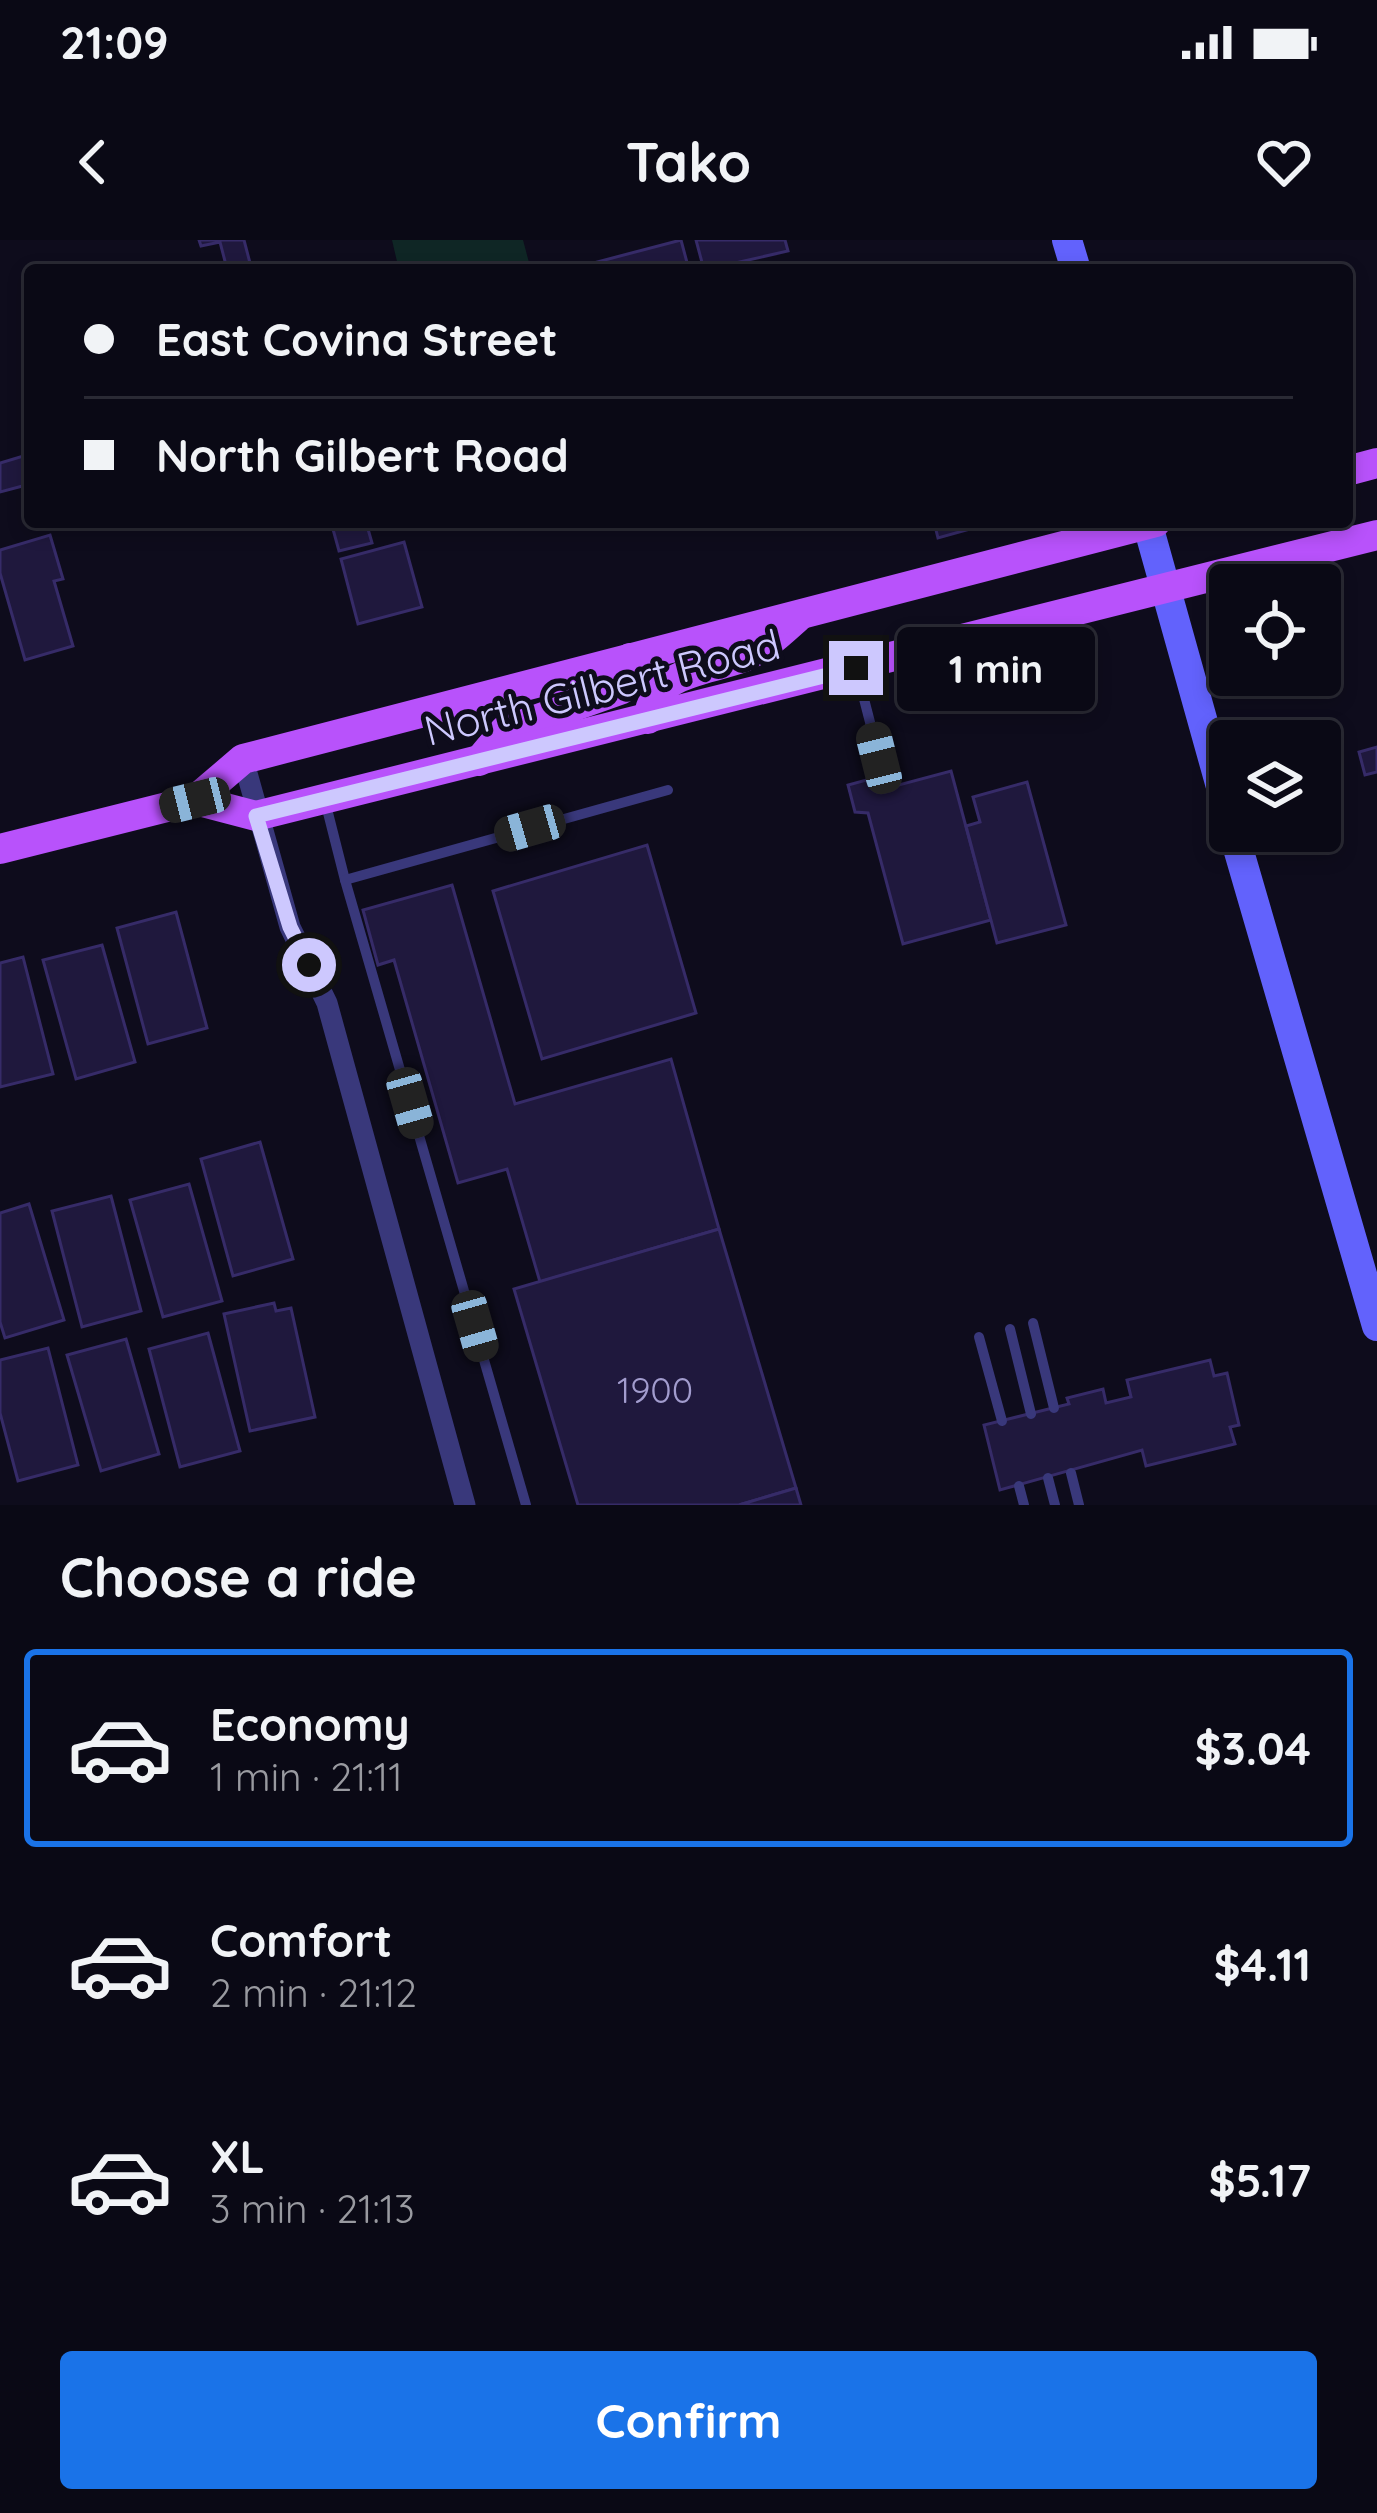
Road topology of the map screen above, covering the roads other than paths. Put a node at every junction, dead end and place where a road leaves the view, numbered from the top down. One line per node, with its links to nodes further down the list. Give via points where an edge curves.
1 (1131, 528): 5 (main road, North Gilbert Road)
2 (1151, 528): 4 (main road)
3 (1377, 536): 4 (main road, North Gilbert Road)
4 (1164, 592): 7 (main road, North Gilbert Road); 9 (main road)
5 (802, 614): 6 (main road, North Gilbert Road); 8 (main road, via 746,656 662,684)
6 (630, 658): 11 (main road, North Gilbert Road); 12 (main road, via 622,689 504,731)
7 (856, 668): 8 (main road, North Gilbert Road); 10 (lane)
8 (648, 719): 12 (main road, North Gilbert Road)
9 (1209, 747)
10 (879, 758)
11 (243, 759): 15 (main road, North Gilbert Road); 16 (street)
12 (478, 761): 14 (main road, North Gilbert Road)
13 (668, 790): 19 (lane)
14 (325, 799): 16 (main road, North Gilbert Road); 19 (lane)
15 (195, 800): 16 (main road, North Gilbert Road); 17 (main road, North Gilbert Road)
16 (256, 816): 30 (street, via 290,927 327,1003)
17 (0, 849)
18 (1240, 852): 21 (main road, via 1358,1236)
19 (345, 880): 31 (lane)
20 (1033, 1323): 24 (lane)
21 (1377, 1326)
22 (1010, 1329): 25 (lane)
23 (979, 1337): 26 (lane)
24 (1054, 1408)
25 (1030, 1414)
26 (1002, 1421)
27 (1071, 1473): 34 (lane)
28 (1048, 1478): 33 (lane)
29 (1018, 1486): 32 (lane)
30 (465, 1505)
31 (526, 1505)
32 (1024, 1505)
33 (1055, 1505)
34 (1079, 1505)

